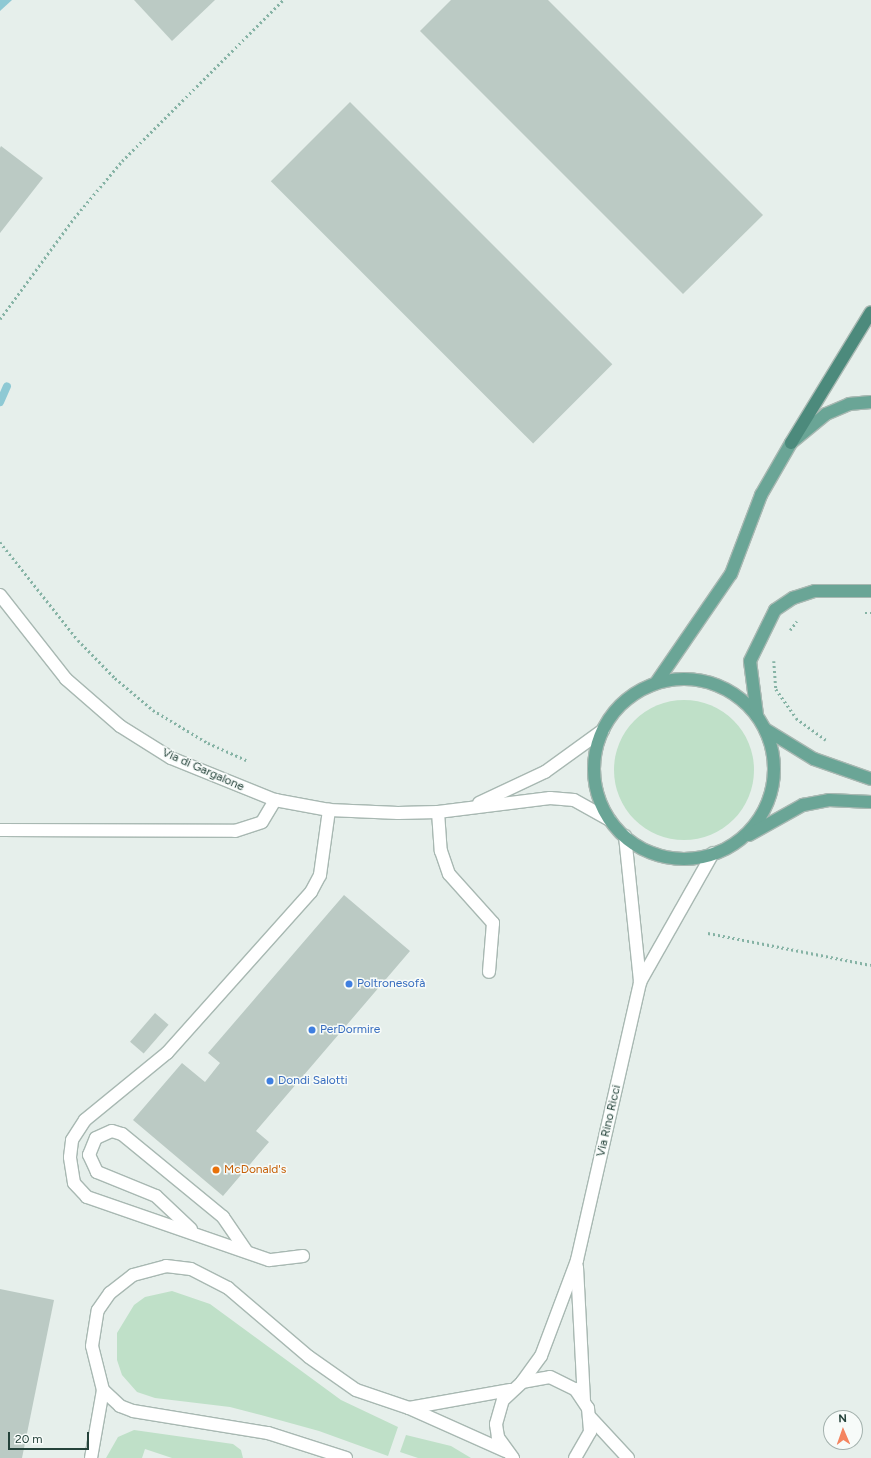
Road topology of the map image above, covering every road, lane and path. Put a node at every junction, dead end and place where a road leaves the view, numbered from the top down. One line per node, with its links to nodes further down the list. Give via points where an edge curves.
1 (283, 0): 3 (path, via 122,161 74,218)
2 (871, 312): 5 (highway)
3 (0, 320)
4 (871, 402): 5 (main road, via 849,404 826,414)
5 (791, 443): 14 (main road, via 761,495 731,574)
6 (0, 542): 19 (path, via 78,640 115,678 153,710 208,743)
7 (871, 591): 15 (main road, via 815,591 793,598 775,610 758,639 750,661)
8 (0, 595): 21 (street, Via di Gargalone, via 66,678 120,726 170,758)
9 (862, 612): 10 (path)
10 (871, 613)
11 (800, 618): 12 (path)
12 (788, 632)
13 (776, 656): 18 (path, via 776,689 796,718)
14 (656, 683): 15 (main road, via 679,679 709,682 736,695); 17 (main road, via 634,694 616,710)
15 (757, 716): 16 (main road)
16 (765, 729): 20 (main road, via 814,759); 29 (main road, via 774,757 772,790 759,819)
17 (603, 730): 23 (street, Via di Gargalone, via 545,772); 26 (main road, via 594,760 594,776 602,807)
18 (830, 741)
19 (246, 760)
20 (871, 779)
21 (275, 800): 24 (street, Via di Gargalone); 27 (street, via 262,822 235,832)
22 (871, 802): 29 (main road, via 828,800 803,805)
23 (469, 808): 25 (street, Via di Gargalone); 26 (street, Via di Gargalone, via 550,798 574,800)
24 (329, 810): 25 (street, Via di Gargalone); 35 (street, via 320,875 311,892 167,1053 85,1120 72,1140 70,1171 74,1184 87,1197)
25 (438, 812): 33 (street, via 441,851 449,874 493,923)
26 (610, 820): 28 (main road)
27 (0, 830)
28 (625, 836): 30 (main road, via 648,851 666,857 703,857); 34 (street, Via Rino Ricci)
29 (736, 842): 30 (main road)
30 (714, 853): 34 (street, Via Rino Ricci)
31 (708, 933): 32 (path)
32 (871, 965)
33 (489, 972)
34 (640, 982): 38 (street, Via Rino Ricci)
35 (194, 1233): 36 (street); 36 (street, via 156,1196 97,1172 89,1155 96,1138 112,1131 122,1134 223,1217)
36 (246, 1252): 37 (street, via 269,1260)
37 (303, 1256)
38 (577, 1260): 39 (street, Via Rino Ricci, via 541,1356); 42 (street, Via Rino Ricci)
39 (522, 1382): 41 (street); 42 (street, via 550,1377 575,1389)
40 (103, 1390): 43 (street, via 92,1346 94,1323 102,1302 133,1274 155,1267 176,1266 228,1288 309,1357 356,1390); 46 (street); 47 (street, via 120,1406 133,1411 268,1433)
41 (510, 1390): 43 (street); 45 (street, via 503,1400 496,1424)
42 (584, 1400): 44 (street)
43 (409, 1408): 45 (street)
44 (590, 1416): 48 (street, via 590,1432); 49 (street)
45 (509, 1455)
46 (90, 1458)
47 (346, 1458)
48 (575, 1458)
49 (628, 1458)

